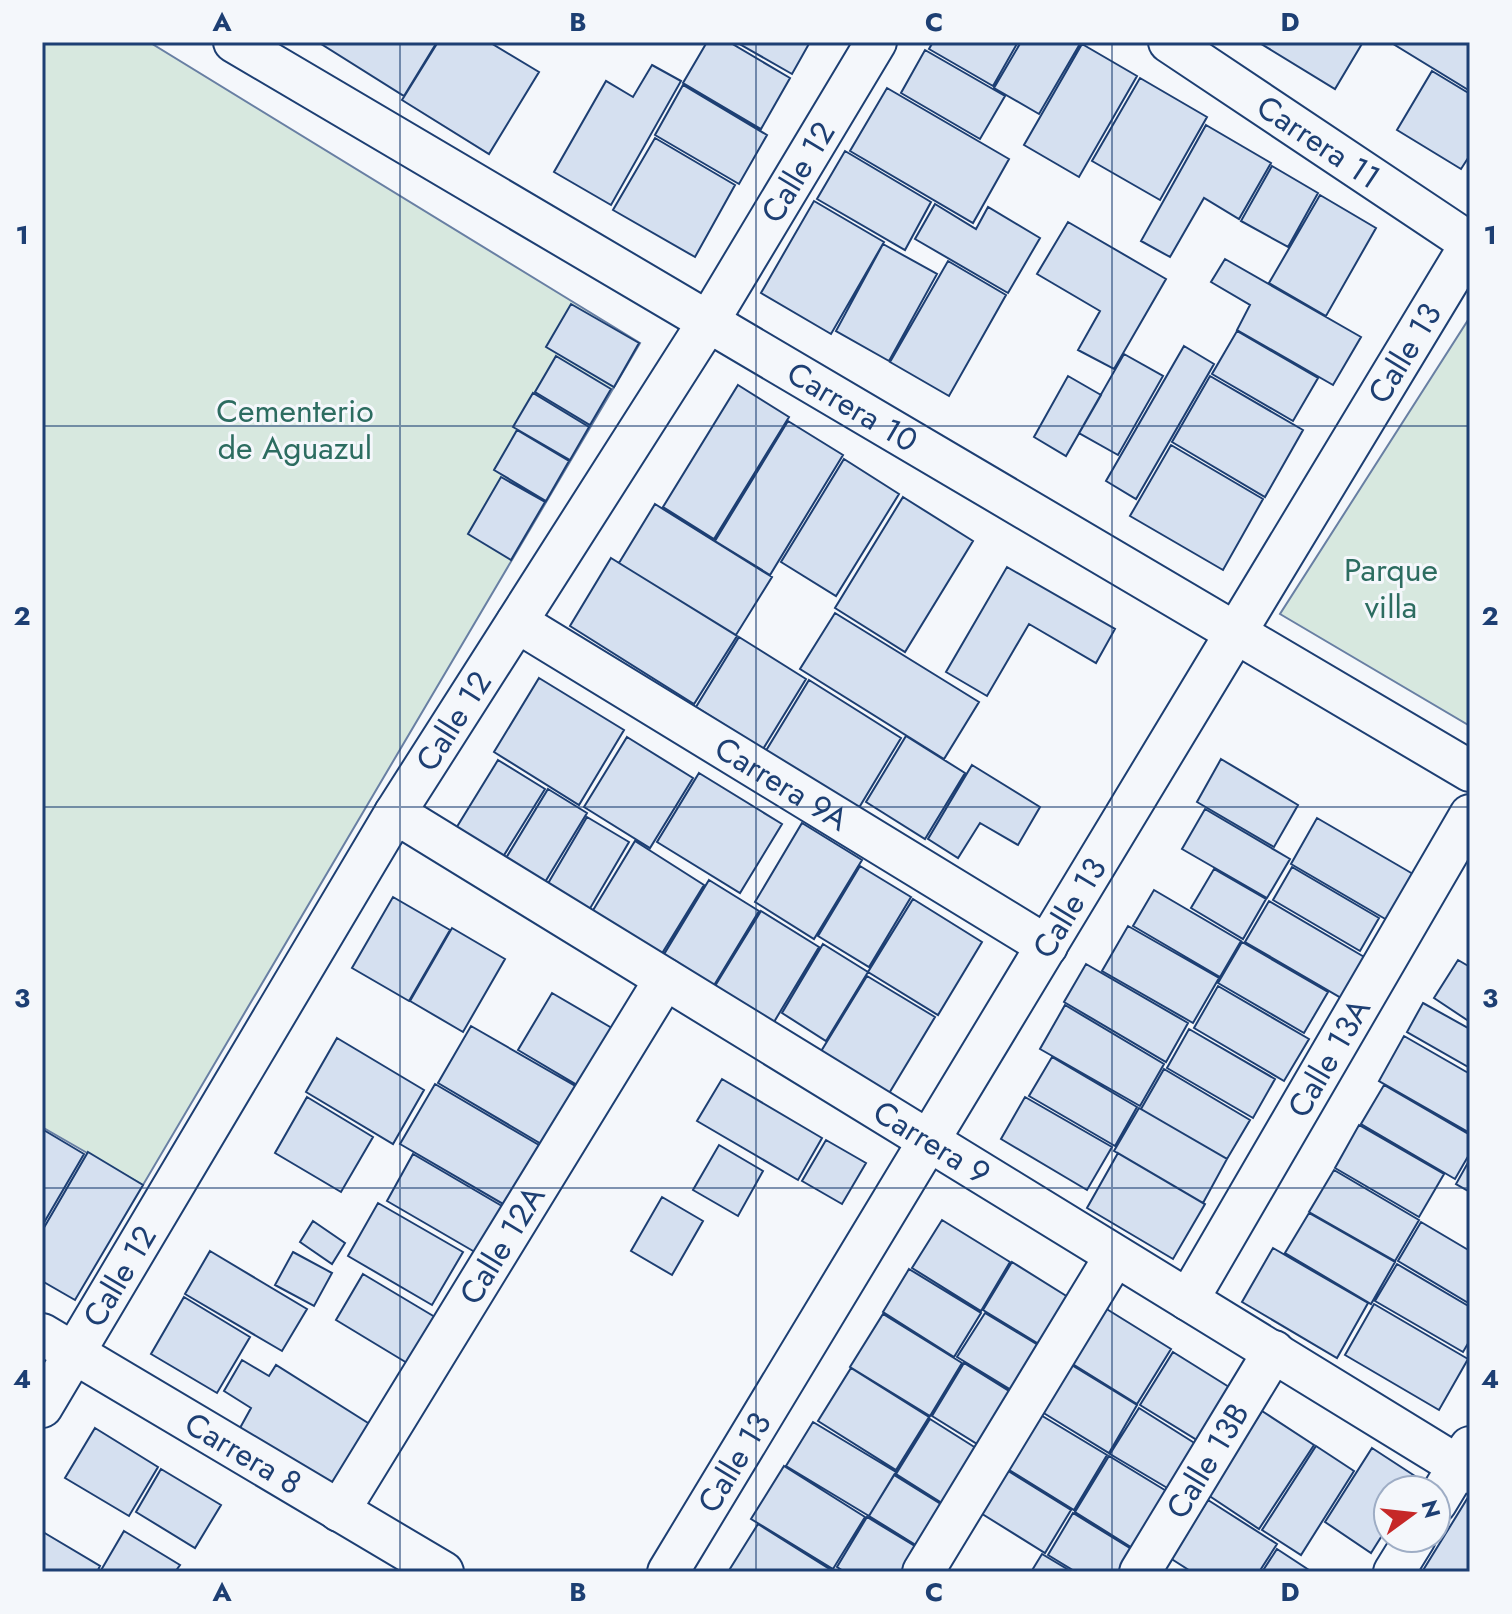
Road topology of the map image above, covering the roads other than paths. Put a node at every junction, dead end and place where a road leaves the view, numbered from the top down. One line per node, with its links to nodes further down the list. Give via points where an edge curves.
1 (234, 42): 5 (street, Carrera 10)
2 (876, 42): 5 (street, Calle 12)
3 (1169, 42): 4 (street, Carrera 11)
4 (1470, 244): 7 (street, Calle 13)
5 (708, 322): 6 (street, Calle 12); 7 (street, Carrera 10)
6 (517, 622): 9 (street, Calle 12); 11 (street, Carrera 9A)
7 (1236, 633): 8 (street, Carrera 10); 11 (street, Calle 13)
8 (1470, 771)
9 (395, 813): 12 (street, Carrera 9); 16 (street, Calle 12)
10 (1470, 815): 15 (street, Calle 13A)
11 (1047, 946): 13 (street, Calle 13)
12 (665, 979): 13 (street, Carrera 9); 21 (street, Calle 12A)
13 (929, 1141): 14 (street, Carrera 9); 24 (street, Calle 13)
14 (1115, 1256): 15 (street, Carrera 9); 25 (street)
15 (1188, 1300): 17 (street, Carrera 9)
16 (58, 1343): 18 (street, Calle 12); 21 (street, Carrera 8)
17 (1274, 1351): 19 (street, Carrera 9); 26 (street, Calle 13B)
18 (42, 1407)
19 (1466, 1462): 20 (street)
20 (1452, 1481)
21 (339, 1511): 23 (street, Carrera 8)
22 (1405, 1554): 27 (street)
23 (443, 1572)
24 (668, 1572)
25 (923, 1572)
26 (1140, 1572)
27 (1394, 1572)

